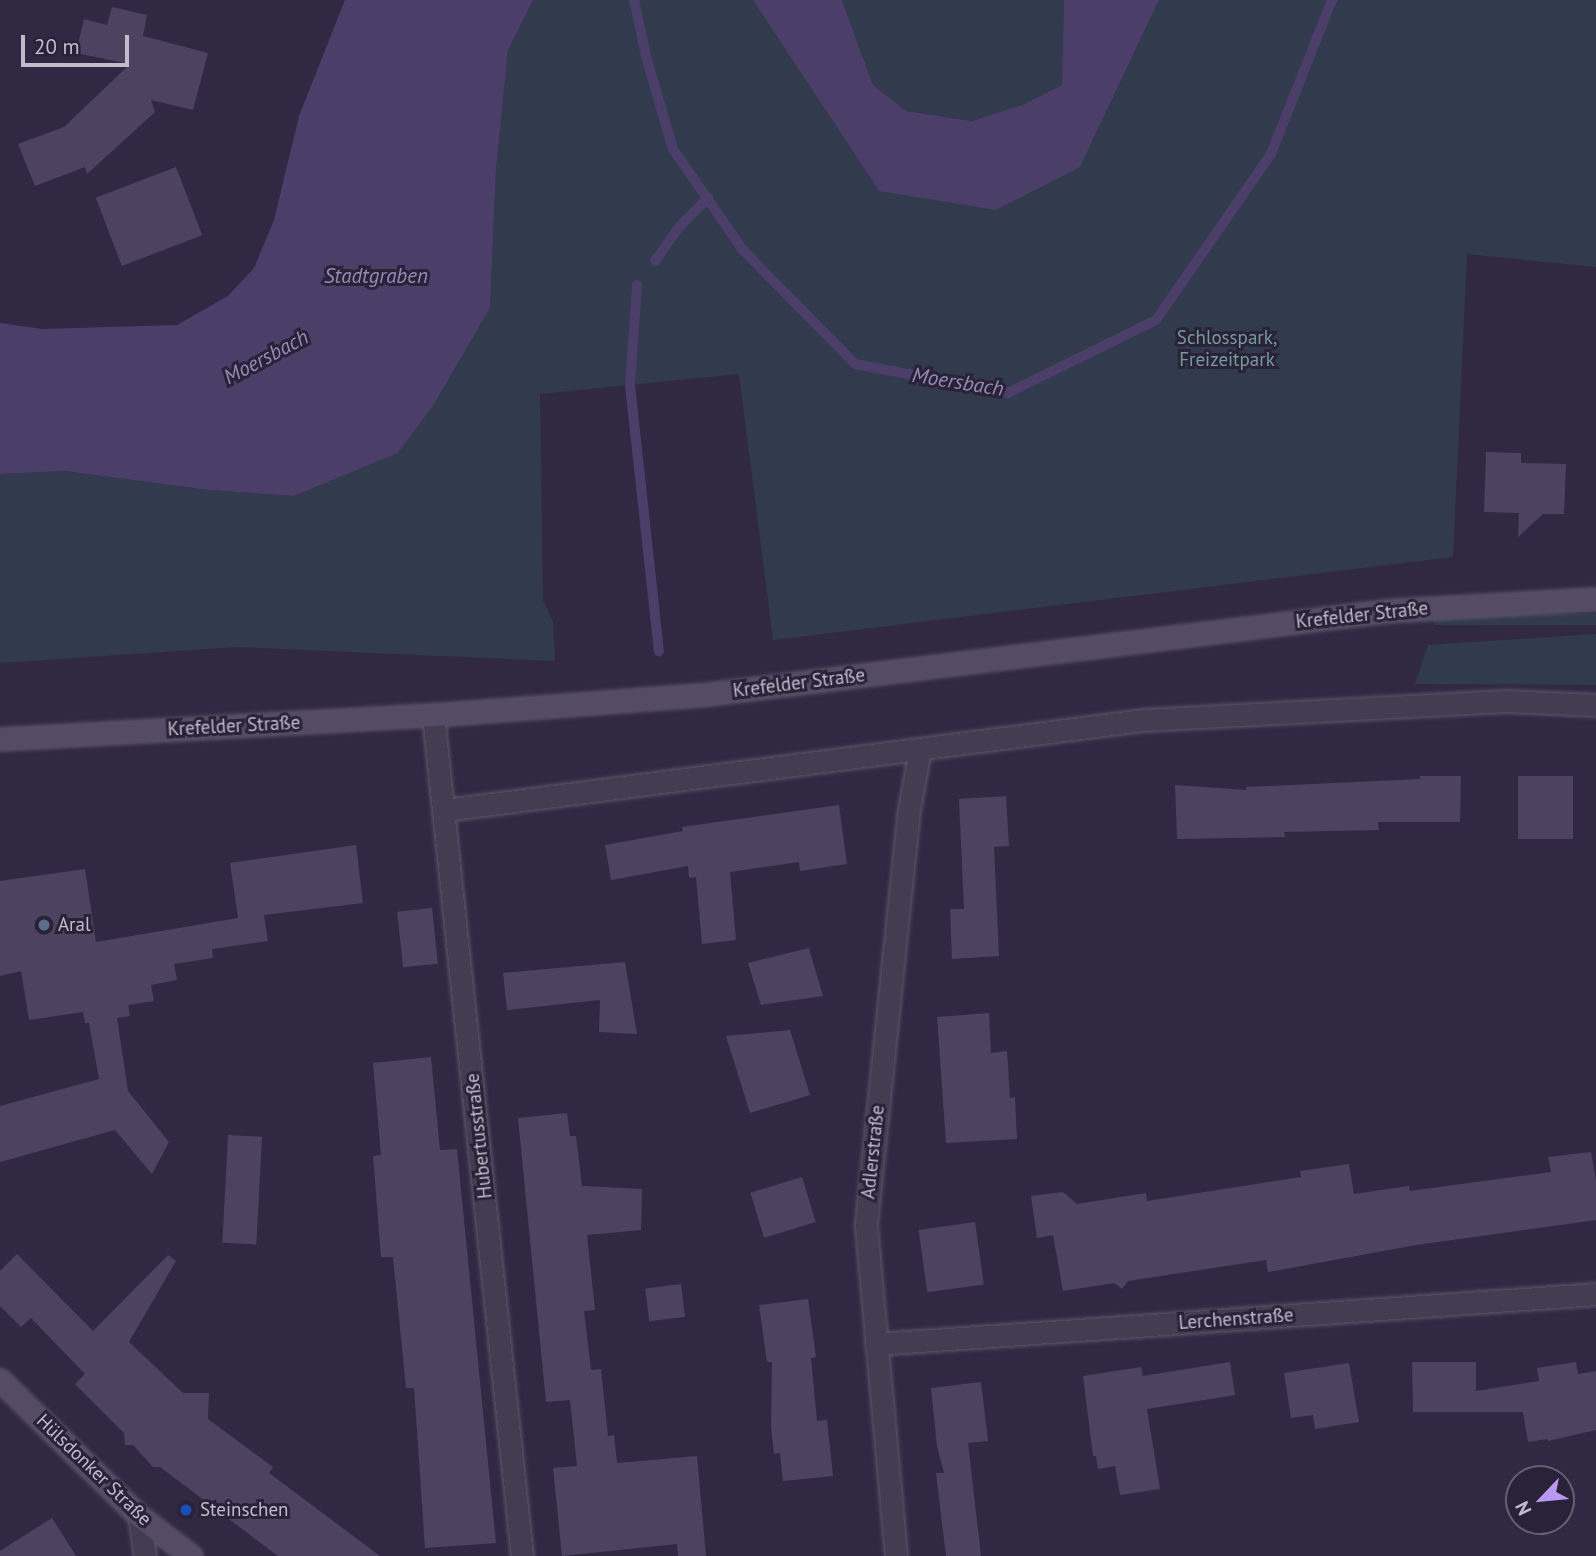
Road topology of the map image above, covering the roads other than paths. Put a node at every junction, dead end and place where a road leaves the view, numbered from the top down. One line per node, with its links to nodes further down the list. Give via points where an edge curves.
1 (1596, 599): 3 (main road, Krefelder Straße, via 1385,611 701,695)
2 (1596, 705): 5 (street, via 1506,701 1143,720)
3 (433, 715): 4 (main road, Krefelder Straße); 6 (street, Hubertusstraße)
4 (0, 739)
5 (920, 748): 6 (street); 8 (street, Adlerstraße, via 907,828 866,1224)
6 (445, 810): 13 (street, Hubertusstraße)
7 (1596, 1294): 8 (street, Lerchenstraße)
8 (876, 1345): 14 (street, Adlerstraße)
9 (0, 1380): 10 (main road, Hülsdonker Straße)
10 (139, 1516): 11 (street); 12 (main road, Hülsdonker Straße)
11 (145, 1556)
12 (191, 1556)
13 (522, 1556)
14 (896, 1556)

